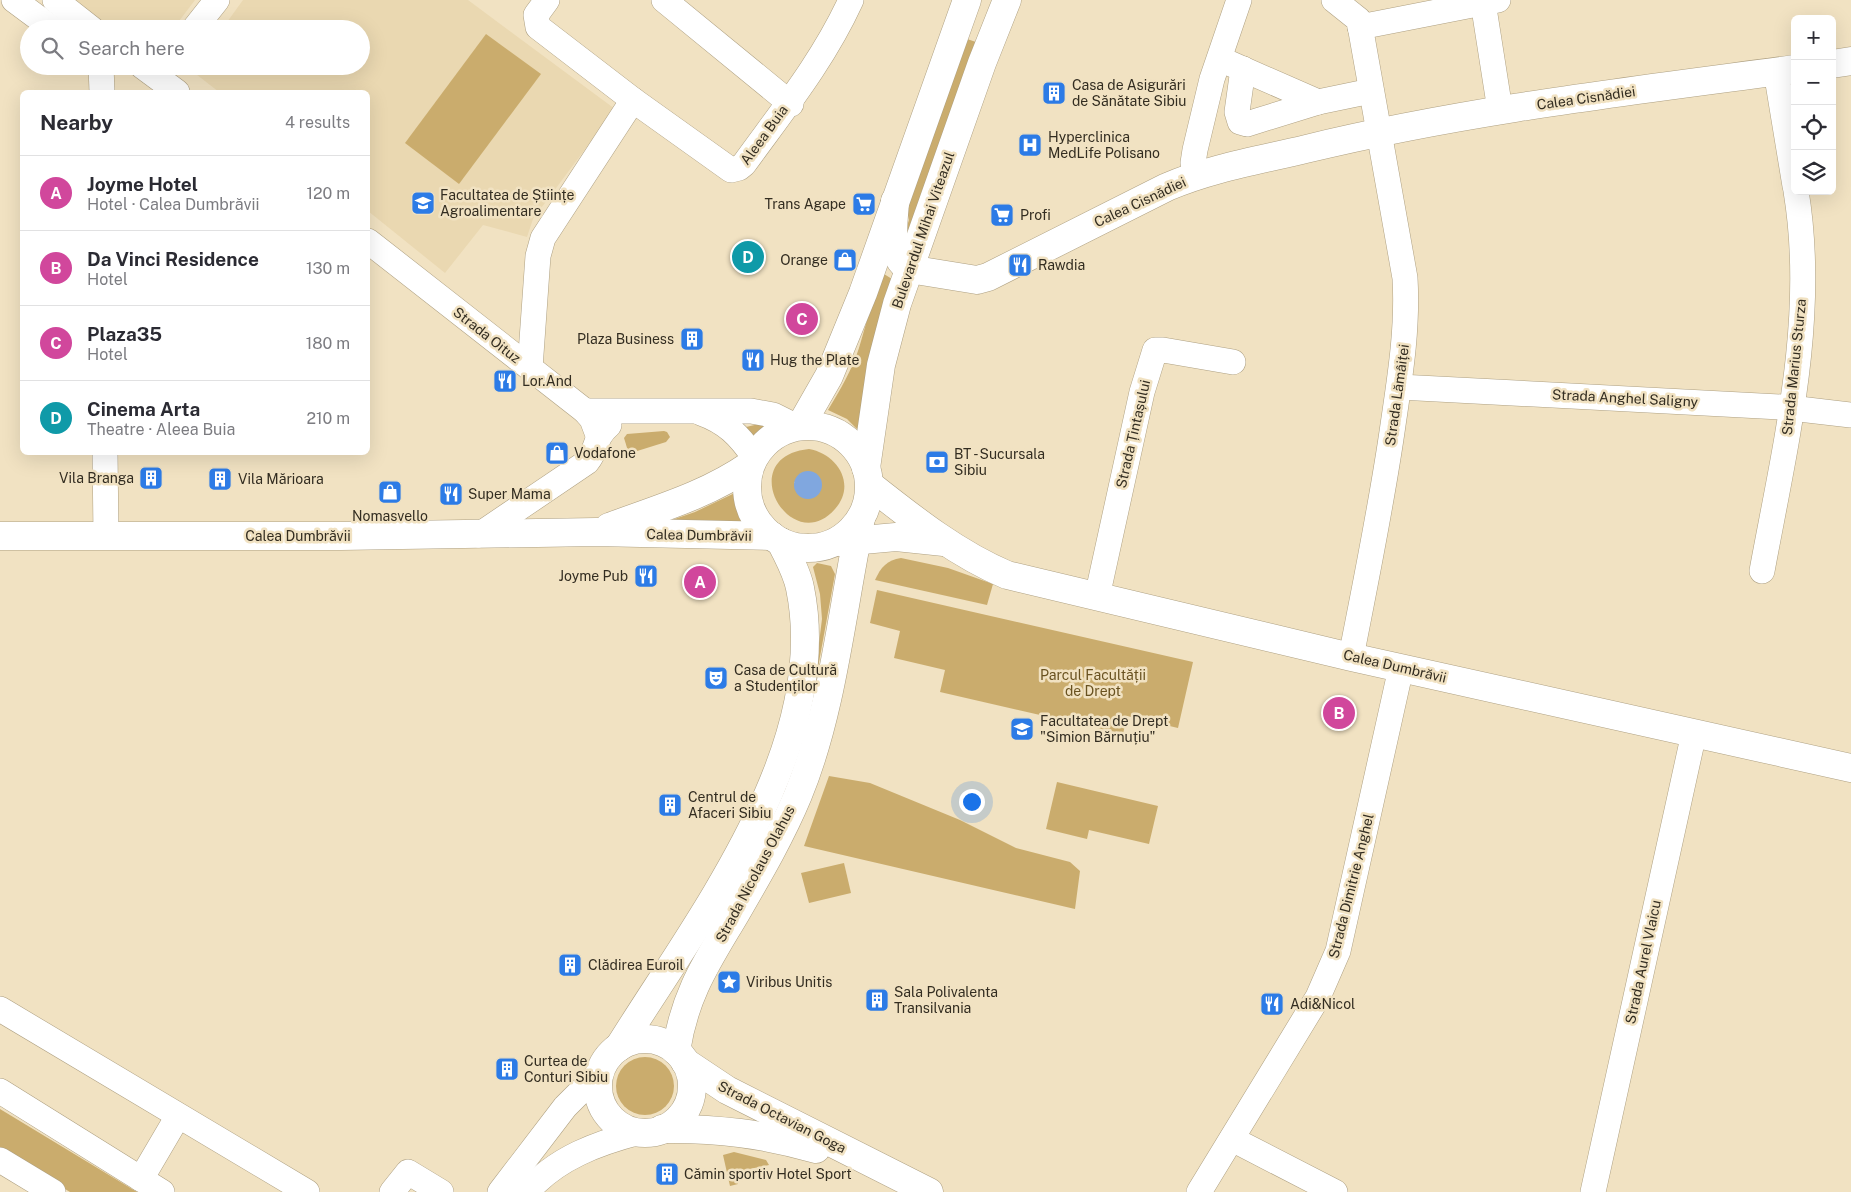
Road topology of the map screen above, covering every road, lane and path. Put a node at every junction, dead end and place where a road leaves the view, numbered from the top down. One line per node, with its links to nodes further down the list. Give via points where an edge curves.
1 (14, 0): 14 (street)
2 (55, 0): 15 (street)
3 (217, 0): 16 (street)
4 (547, 0): 30 (street, Aleea Buia, via 536,15 538,27)
5 (664, 0): 32 (street, Aleea Buia)
6 (851, 0): 32 (street, via 821,58)
7 (967, 0): 18 (main road)
8 (1006, 0): 19 (main road, Bulevardul Mihai Viteazul)
9 (1239, 0): 20 (street)
10 (1334, 0): 17 (street, via 1354,15)
11 (1398, 0): 13 (street)
12 (1493, 1): 13 (street); 33 (street)
13 (1420, 15): 17 (street)
14 (40, 20)
15 (81, 20)
16 (201, 20)
17 (1360, 27): 29 (street)
18 (953, 37): 19 (main road, via 973,31 979,34); 38 (main road)
19 (986, 52): 40 (main road, Bulevardul Mihai Viteazul)
20 (1219, 58): 23 (street); 36 (street, via 1194,150)
21 (1851, 61): 22 (main road)
22 (1836, 63)
23 (1243, 68): 31 (street); 31 (street, via 1237,112 1242,124)
24 (1785, 70): 33 (main road, Calea Cisnădiei); 35 (street)
25 (101, 75): 27 (street)
26 (159, 75): 28 (street)
27 (102, 90)
28 (175, 90)
29 (1371, 91): 31 (street); 34 (street)
30 (633, 100): 32 (street, Aleea Buia, via 731,170 744,164); 42 (street, via 543,238 538,256)
31 (1318, 102)
32 (790, 104)
33 (1500, 110): 34 (main road, Calea Cisnădiei)
34 (1379, 131): 36 (main road, Calea Cisnădiei); 43 (street, Strada Lămâiței, via 1405,278 1405,326)
35 (1792, 150)
36 (1198, 176): 40 (main road, Calea Cisnădiei, via 1167,187 988,277 976,280)
37 (1797, 195): 44 (street, Strada Marius Sturza, via 1803,277)
38 (895, 201): 40 (main road, via 894,244 899,260); 49 (main road, via 837,359)
39 (370, 243): 42 (street, Strada Oituz)
40 (909, 269): 53 (main road, Bulevardul Mihai Viteazul, via 881,365)
41 (1233, 362): 62 (street, Strada Țintașului, via 1155,350 1142,392)
42 (530, 368): 45 (street, Strada Oituz)
43 (1399, 387): 44 (street, Strada Anghel Saligny); 63 (street, Strada Lămâiței, via 1382,504)
44 (1792, 407): 48 (street, Strada Anghel Saligny); 61 (street, Strada Marius Sturza)
45 (585, 411): 46 (street); 50 (street, Strada Oituz)
46 (630, 411): 47 (street); 50 (street)
47 (696, 411): 49 (street, via 765,413); 52 (street, via 729,426)
48 (1851, 415)
49 (798, 426): 52 (main road, via 767,440); 53 (main road, via 824,427 846,438 858,452)
50 (598, 435): 56 (street, via 596,447 587,462)
51 (105, 455): 58 (street)
52 (752, 461): 54 (main road, Calea Dumbrăvii, via 727,481 697,495); 59 (main road, via 746,488 751,510 763,529)
53 (868, 477): 55 (main road, via 867,502); 60 (main road, Calea Dumbrăvii)
54 (596, 532): 56 (main road, Calea Dumbrăvii); 59 (main road, Calea Dumbrăvii)
55 (851, 534): 59 (main road, via 813,548 797,547); 60 (main road, Calea Dumbrăvii); 69 (main road, Strada Nicolaus Olahus, via 824,710 808,770 773,847 694,985 680,1026)
56 (479, 535): 58 (main road, Calea Dumbrăvii)
57 (0, 536): 58 (main road, Calea Dumbrăvii)
58 (106, 536)
59 (777, 539): 68 (main road, Strada Nicolaus Olahus, via 800,585 805,624 803,668 788,740 746,842)
60 (946, 542): 62 (main road, Calea Dumbrăvii, via 1008,575)
61 (1762, 571)
62 (1097, 598): 63 (main road, Calea Dumbrăvii)
63 (1351, 657): 64 (main road, Calea Dumbrăvii)
64 (1400, 668): 65 (main road, Calea Dumbrăvii); 74 (street, Strada Dimitrie Anghel, via 1338,951 1318,997)
65 (1694, 732): 66 (main road, Calea Dumbrăvii); 88 (street, Strada Aurel Vlaicu)
66 (1851, 768)
67 (0, 1009): 72 (street)
68 (619, 1047): 69 (main road, via 638,1039 648,1039 668,1045); 70 (main road, via 605,1061)
69 (681, 1056): 73 (main road, via 690,1072 691,1096 681,1116); 76 (main road, Strada Octavian Goga, via 727,1090)
70 (601, 1071): 73 (main road, via 599,1091 606,1111 621,1126); 83 (street, via 565,1107)
71 (0, 1091): 77 (street)
72 (178, 1116): 77 (street); 80 (street)
73 (651, 1131): 76 (main road, Strada Octavian Goga, via 734,1130 785,1140); 84 (street, via 606,1141 577,1154 546,1174)
74 (1232, 1138): 86 (street, Strada Dimitrie Anghel); 87 (street)
75 (0, 1160): 78 (street)
76 (881, 1167): 85 (main road, Strada Octavian Goga)
77 (141, 1179): 79 (street)
78 (53, 1192)
79 (162, 1192)
80 (307, 1192)
81 (392, 1192): 82 (street, via 408,1172)
82 (441, 1192)
83 (500, 1192)
84 (527, 1192)
85 (929, 1192)
86 (1198, 1192)
87 (1335, 1192)
88 (1593, 1192)

